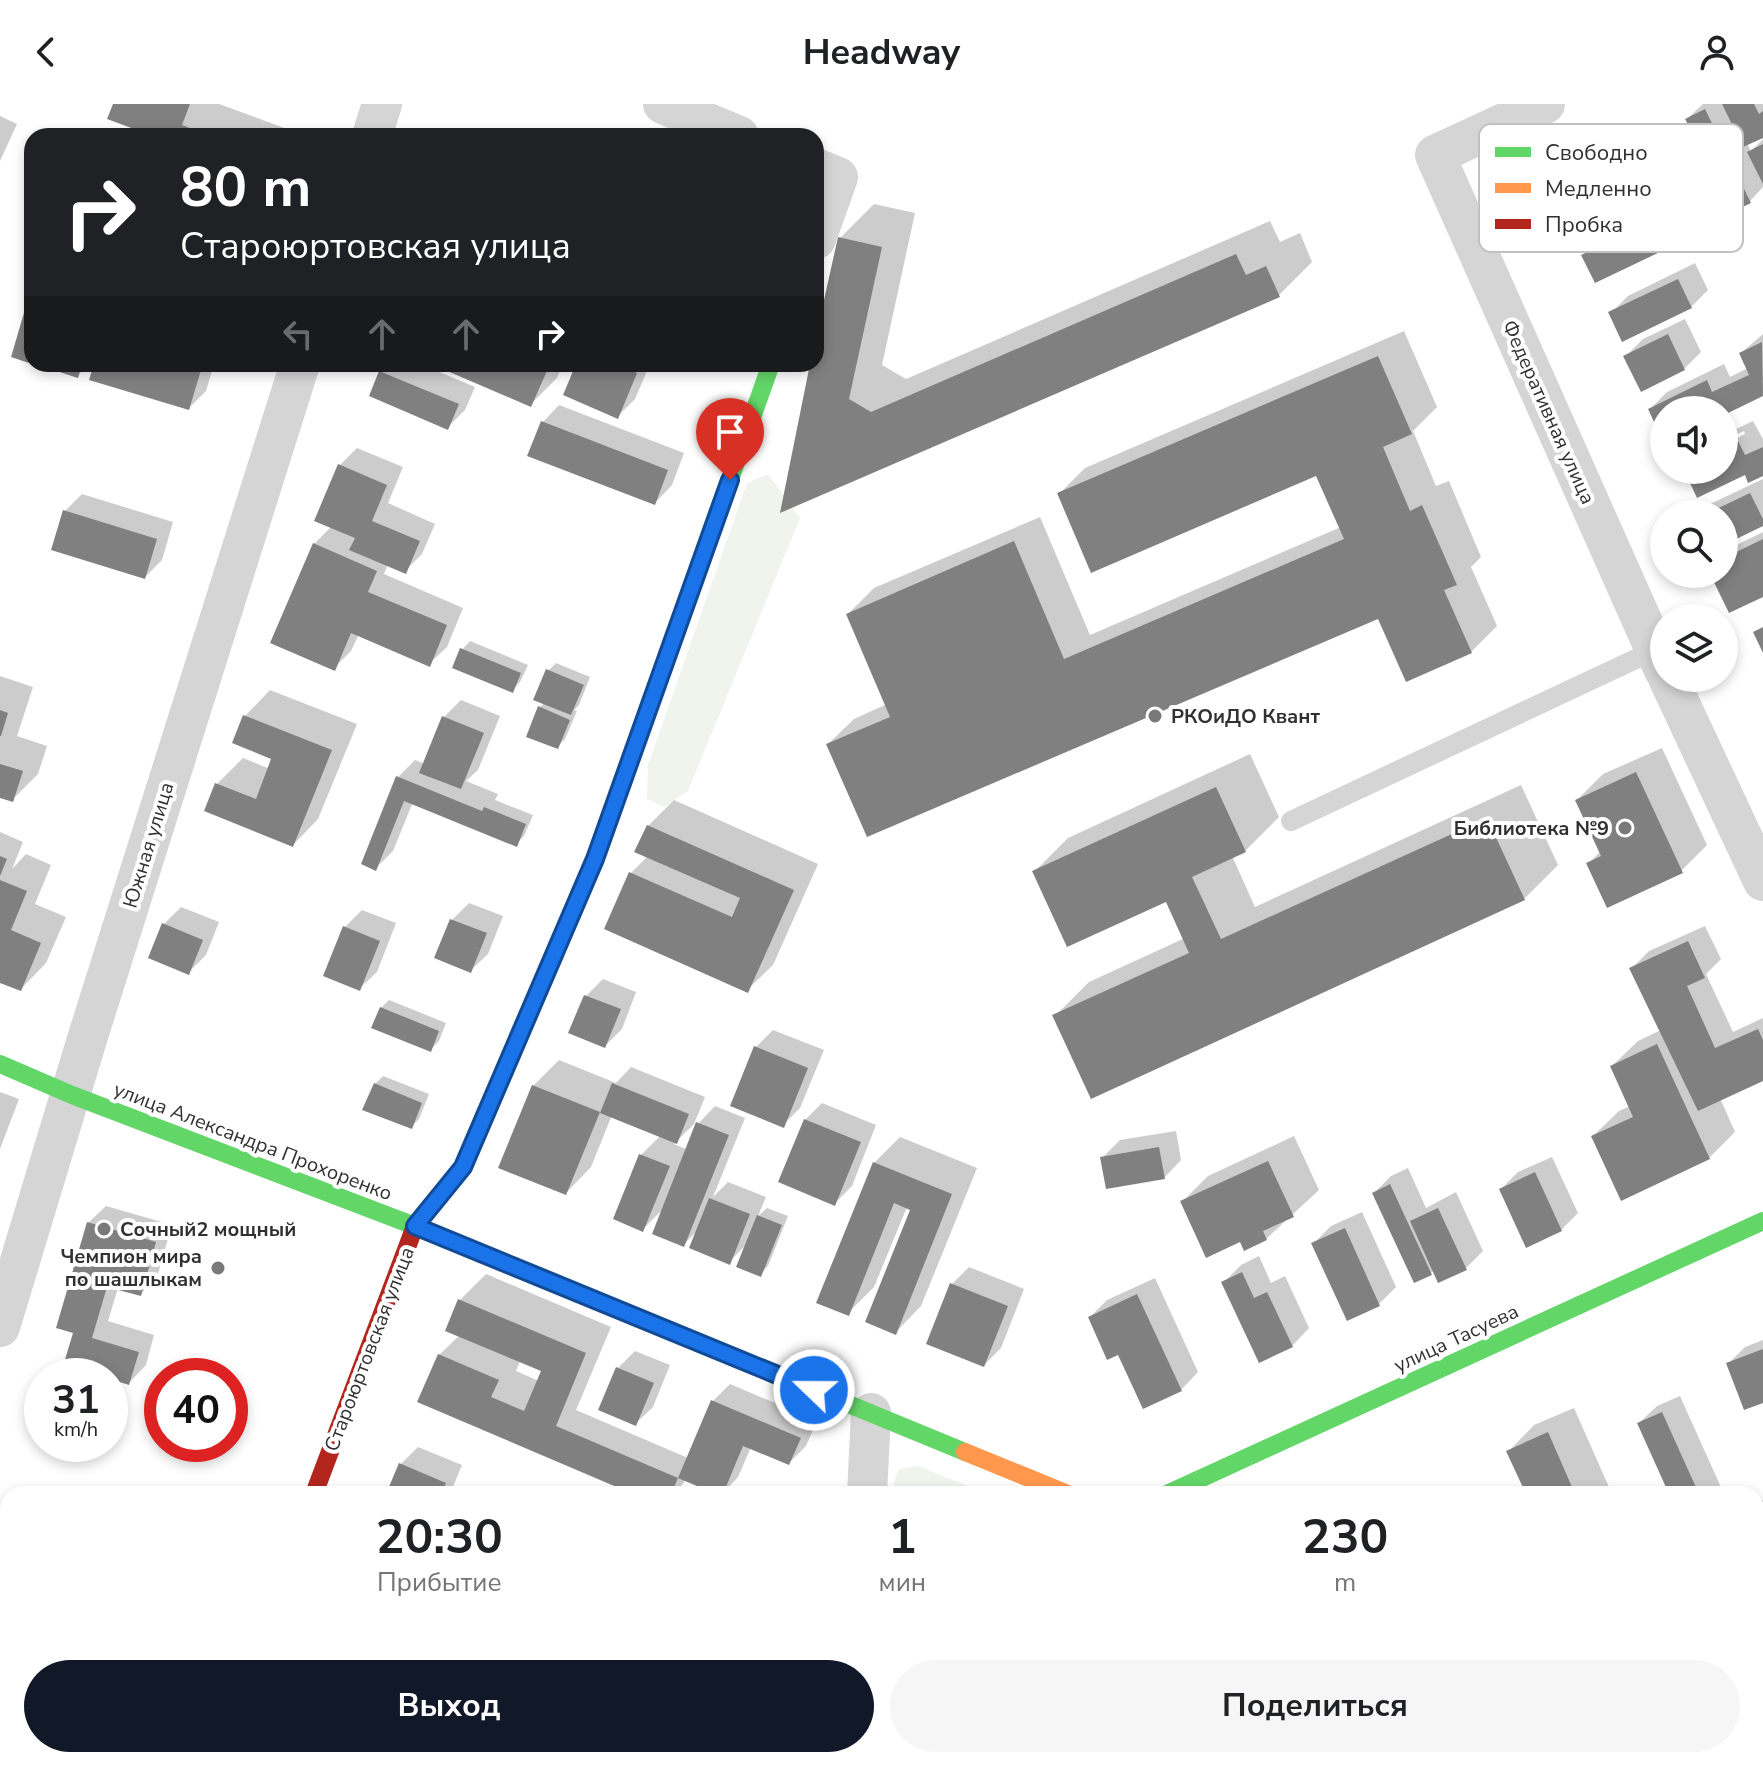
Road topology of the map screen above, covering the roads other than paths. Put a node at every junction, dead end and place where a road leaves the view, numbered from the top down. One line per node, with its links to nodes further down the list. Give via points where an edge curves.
1 (382, 104): 5 (street)
2 (663, 104): 6 (street)
3 (1545, 104): 4 (street, Федеративная улица)
4 (1502, 124)
5 (374, 128)
6 (720, 128)
7 (1479, 135): 10 (street, Федеративная улица, via 1435,155)
8 (298, 372): 16 (street, Южная улица)
9 (768, 372): 18 (street, Староюртовская улица, via 595,859 463,1167)
10 (1650, 639)
11 (1650, 671): 13 (lane)
12 (1674, 692): 14 (street, Федеративная улица)
13 (1291, 821)
14 (1763, 881)
15 (0, 1064): 16 (street, улица Александра Прохоренко)
16 (72, 1095): 18 (street, улица Александра Прохоренко); 19 (street, Южная улица)
17 (1763, 1221): 24 (street, улица Тасуева)
18 (415, 1226): 20 (street, улица Александра Прохоренко); 21 (street, Староюртовская улица)
19 (0, 1327)
20 (871, 1413): 22 (street); 23 (street, улица Александра Прохоренко)
21 (317, 1486)
22 (867, 1486)
23 (1049, 1486)
24 (1184, 1486)

